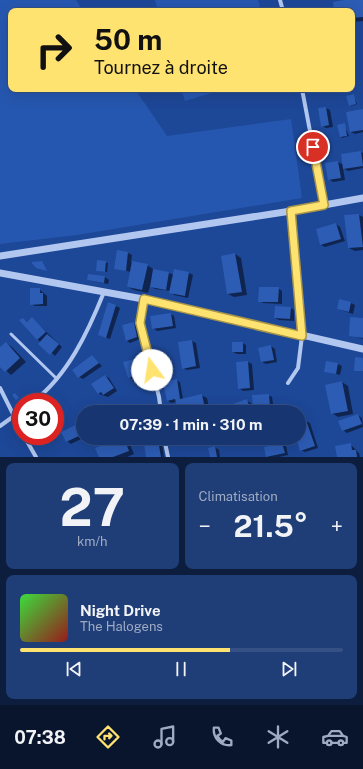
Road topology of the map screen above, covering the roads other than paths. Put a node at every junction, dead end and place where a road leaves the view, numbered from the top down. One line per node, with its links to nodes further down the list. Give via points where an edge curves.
1 (303, 92): 3 (street)
2 (363, 198): 3 (street)
3 (324, 205): 4 (street)
4 (291, 211): 5 (street); 10 (street)
5 (0, 256)
6 (0, 273): 7 (street)
7 (104, 292): 8 (street); 12 (street, via 87,333)
8 (144, 299): 10 (street); 16 (street, via 140,323)
9 (11, 334): 12 (lane)
10 (302, 336): 11 (street); 13 (street, via 298,368)
11 (363, 349)
12 (57, 379): 15 (street)
13 (288, 383)
14 (0, 388): 17 (street)
15 (46, 393)
16 (160, 405)
17 (12, 413)
18 (12, 418): 19 (street)
19 (0, 426)
20 (29, 445): 22 (street)
21 (165, 445): 23 (street)
22 (36, 457)
23 (168, 457)

